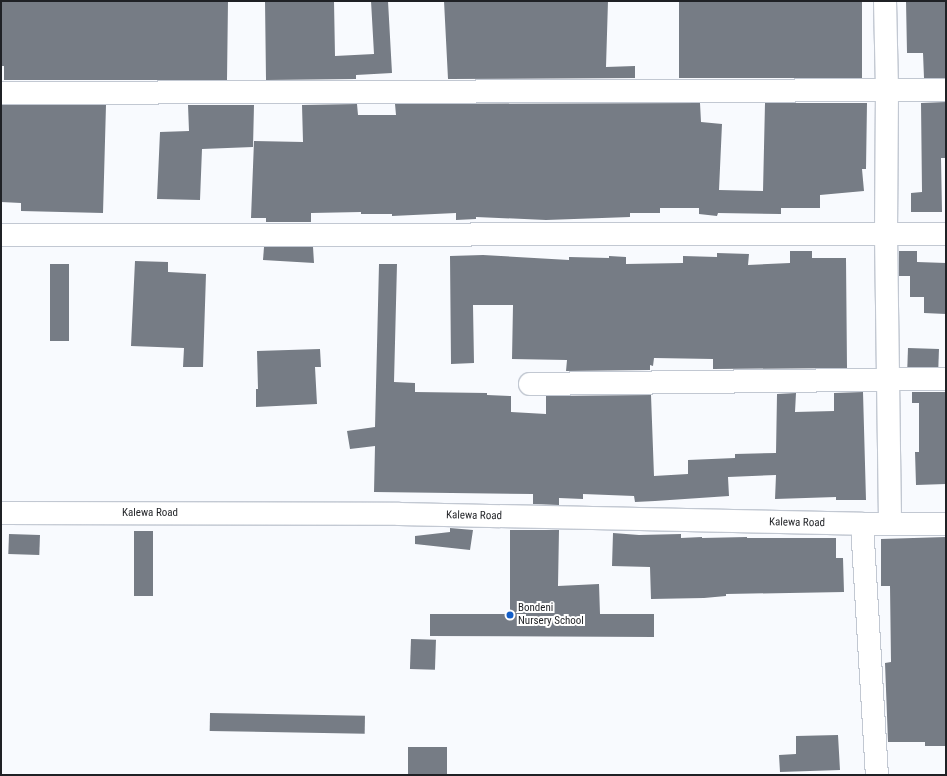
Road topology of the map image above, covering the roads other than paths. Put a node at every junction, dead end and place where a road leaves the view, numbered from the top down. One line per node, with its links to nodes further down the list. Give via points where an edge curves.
1 (885, 1): 2 (street)
2 (887, 90): 3 (street); 4 (street); 5 (street)
3 (946, 90)
4 (1, 93)
5 (886, 234): 6 (street); 7 (street); 8 (street)
6 (946, 234)
7 (1, 235)
8 (888, 379): 9 (street); 10 (street); 13 (street)
9 (946, 379)
10 (530, 384)
11 (1, 513): 12 (street, Kalewa Road, via 407,514)
12 (862, 524): 13 (street, Kalewa Road); 15 (street)
13 (890, 524): 14 (street, Kalewa Road)
14 (946, 524)
15 (877, 775)

